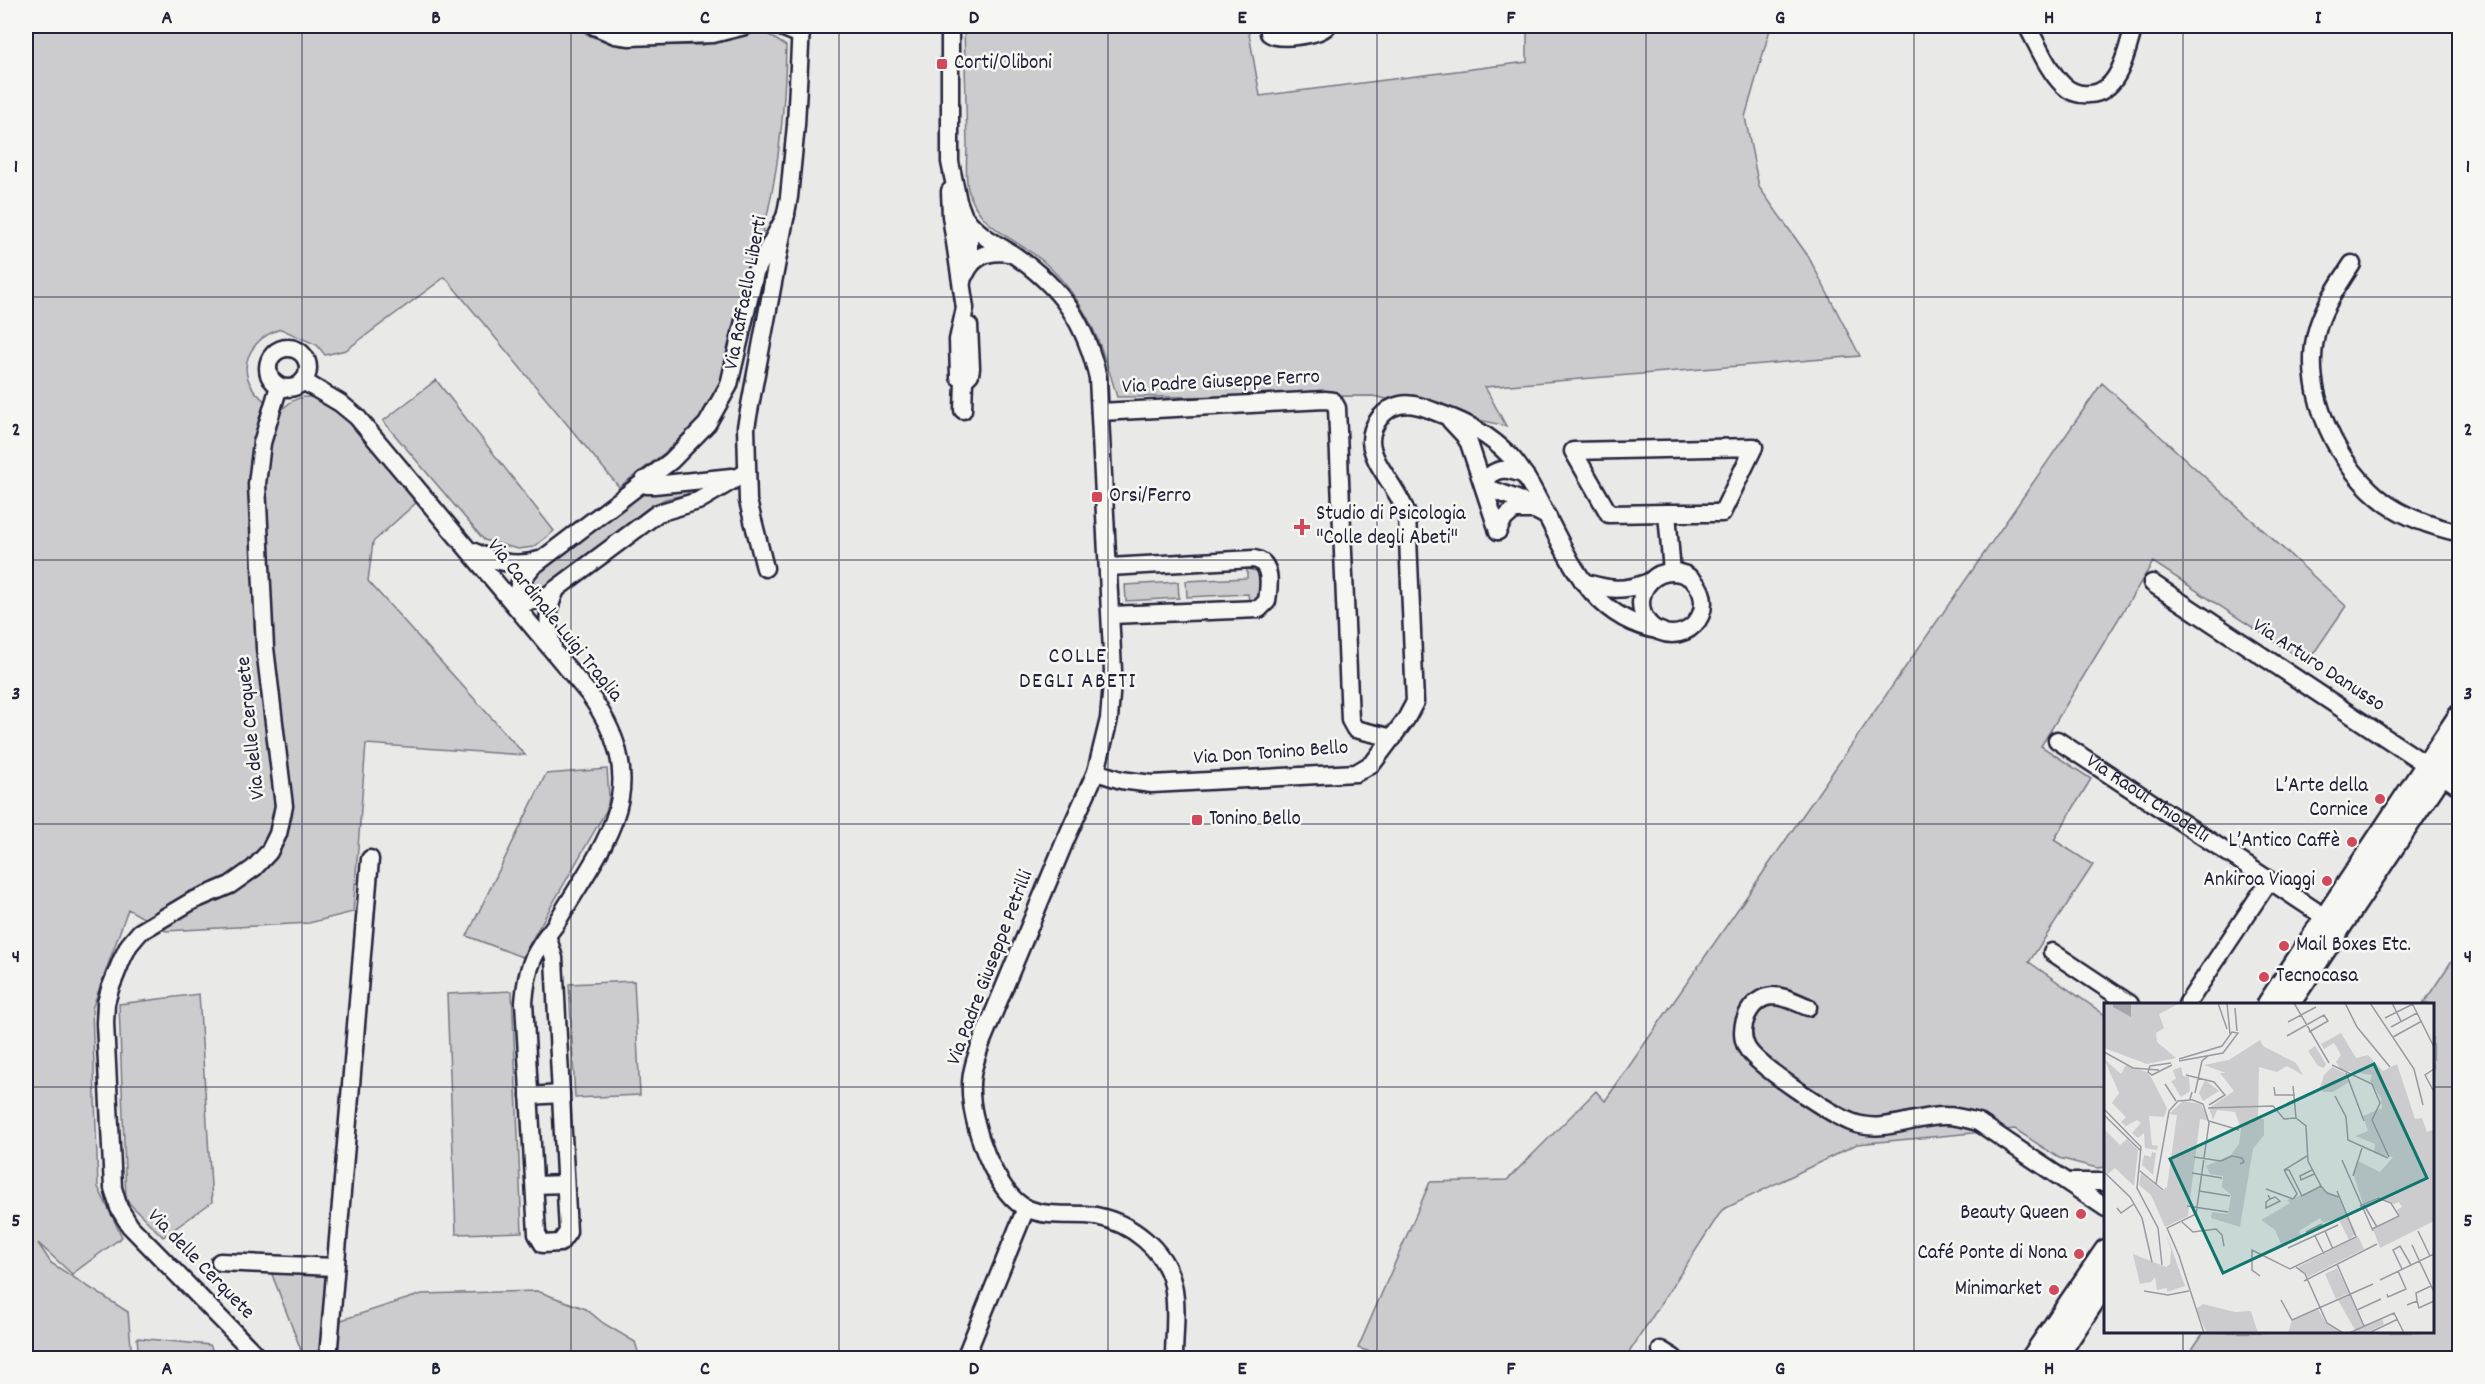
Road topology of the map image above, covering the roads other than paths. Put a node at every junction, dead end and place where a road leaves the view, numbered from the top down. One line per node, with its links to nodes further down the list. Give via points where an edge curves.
1 (594, 26): 2 (street, via 630,37 713,34)
2 (744, 26)
3 (779, 26): 9 (street)
4 (950, 26): 10 (street)
5 (1269, 26): 6 (street, via 1269,33 1278,38 1318,32)
6 (1327, 26)
7 (2027, 26): 8 (street, via 2061,83 2086,95 2101,91 2115,79)
8 (2134, 26)
9 (801, 30): 11 (street, Via Raffaello Liberti)
10 (952, 178): 12 (street); 15 (street, via 951,216)
11 (786, 215): 21 (street, Via Raffaello Liberti, via 749,404); 23 (street, via 755,273 734,365 720,405 688,445)
12 (966, 219): 13 (street, Via Padre Giuseppe Petrilli, via 978,233); 15 (street, via 969,250)
13 (1011, 253): 15 (street, via 993,252 978,257); 19 (street, Via Padre Giuseppe Petrilli, via 1053,287 1083,329 1098,378)
14 (2352, 264): 27 (street, via 2326,307 2316,335 2314,376 2320,410 2349,466 2366,486 2388,504 2430,526)
15 (962, 282): 18 (street, via 971,368 963,380)
16 (303, 381): 17 (street, via 291,388); 17 (street, via 308,368 304,355 285,348 273,354 267,365 270,377); 28 (street, Via Cardinale Luigi Traglia, via 357,417)
17 (279, 386): 70 (street, Via delle Cerquete, via 262,443 257,484 265,648 284,806 278,834 269,852 254,868 230,885 192,901 140,932 122,959 105,1013 113,1188 119,1208 130,1226)
18 (963, 410)
19 (1101, 412): 30 (street, Via Padre Giuseppe Petrilli); 42 (street, Via Padre Giuseppe Ferro, via 1334,401 1350,720 1355,729)
20 (1439, 413): 22 (street, Via Don Tonino Bello, via 1465,422 1490,438); 24 (street, Via Don Tonino Bello, via 1464,435); 42 (street, Via Don Tonino Bello, via 1406,404 1392,408 1378,421 1371,441 1402,501 1408,522 1415,702)
21 (747, 472): 23 (street, via 708,481 647,485); 31 (street, Via Raffaello Liberti, via 748,501); 36 (street, via 698,501 658,513)
22 (1525, 475): 24 (street, via 1500,469 1488,475); 25 (street, Via Don Tonino Bello)
23 (644, 480): 29 (street)
24 (1484, 484): 25 (street); 25 (street, Via Don Tonino Bello, via 1498,531 1514,510)
25 (1542, 513): 33 (street, Via Don Tonino Bello)
26 (1667, 513): 26 (street, via 1609,514 1573,451 1754,447 1722,513); 32 (street)
27 (2460, 533)
28 (468, 549): 29 (street, via 509,564); 37 (street, Via Cardinale Luigi Traglia)
29 (540, 559): 37 (street, via 520,582)
30 (1109, 567): 38 (street, Via Padre Giuseppe Petrilli); 38 (street, via 1254,560 1263,562 1268,569 1267,601 1259,609)
31 (765, 568)
32 (1672, 572): 34 (street); 39 (street, via 1690,578 1698,586 1703,603 1697,621 1688,629 1672,634)
33 (1583, 582): 34 (street, via 1617,591); 39 (street, Via Don Tonino Bello, via 1603,606 1642,628)
34 (1650, 582): 39 (street, via 1641,599 1643,612 1651,626)
35 (2152, 583): 45 (street, Via Arturo Danusso)
36 (556, 590): 37 (street); 40 (street, via 548,621)
37 (514, 604): 40 (street, Via Cardinale Luigi Traglia)
38 (1111, 615): 46 (street, Via Padre Giuseppe Petrilli, via 1112,695)
39 (1661, 632)
40 (555, 652): 51 (street, Via Cardinale Luigi Traglia, via 590,694 611,729 622,767 622,787 618,814 606,838)
41 (2460, 716): 45 (main road)
42 (1393, 738): 46 (street, Via Don Tonino Bello, via 1373,763 1356,773 1143,784)
43 (2057, 740): 49 (street, Via Raoul Chiodelli)
44 (2460, 745): 45 (main road)
45 (2434, 770): 47 (street, Via Arturo Danusso); 50 (main road)
46 (1096, 772): 65 (street, Via Padre Giuseppe Petrilli, via 982,1041 973,1071 971,1100 993,1172 1002,1188)
47 (2460, 787)
48 (370, 859): 68 (street)
49 (2269, 881): 50 (street, Via Raoul Chiodelli); 54 (street)
50 (2333, 923): 55 (main road); 56 (main road)
51 (548, 935): 58 (street, Via Cardinale Luigi Traglia, via 554,958); 59 (street, Via Cardinale Luigi Traglia, via 532,957 526,980)
52 (2052, 952): 53 (street)
53 (2127, 1003)
54 (2188, 1003)
55 (2271, 1003)
56 (2289, 1003)
57 (1808, 1007): 60 (street, via 1771,996 1753,1006 1743,1020 1743,1035 1747,1048 1760,1063 1836,1115 1853,1124 1878,1126 1964,1117 1978,1122)
58 (561, 1094): 59 (street); 62 (street, Via Cardinale Luigi Traglia)
59 (529, 1096): 63 (street, Via Cardinale Luigi Traglia)
60 (2068, 1182): 61 (street); 64 (street)
61 (2104, 1182)
62 (565, 1184): 63 (street); 63 (street, Via Cardinale Luigi Traglia, via 568,1232 560,1243 543,1244 537,1234)
63 (534, 1185)
64 (2104, 1207)
65 (1026, 1208): 72 (street); 73 (street, via 1042,1214 1111,1220 1147,1242 1167,1268 1173,1285)
66 (2104, 1254): 74 (main road)
67 (220, 1262): 68 (street)
68 (335, 1267): 71 (street)
69 (2104, 1284): 75 (main road)
70 (259, 1359)
71 (328, 1359)
72 (965, 1359)
73 (1174, 1359)
74 (2033, 1359)
75 (2055, 1359)

